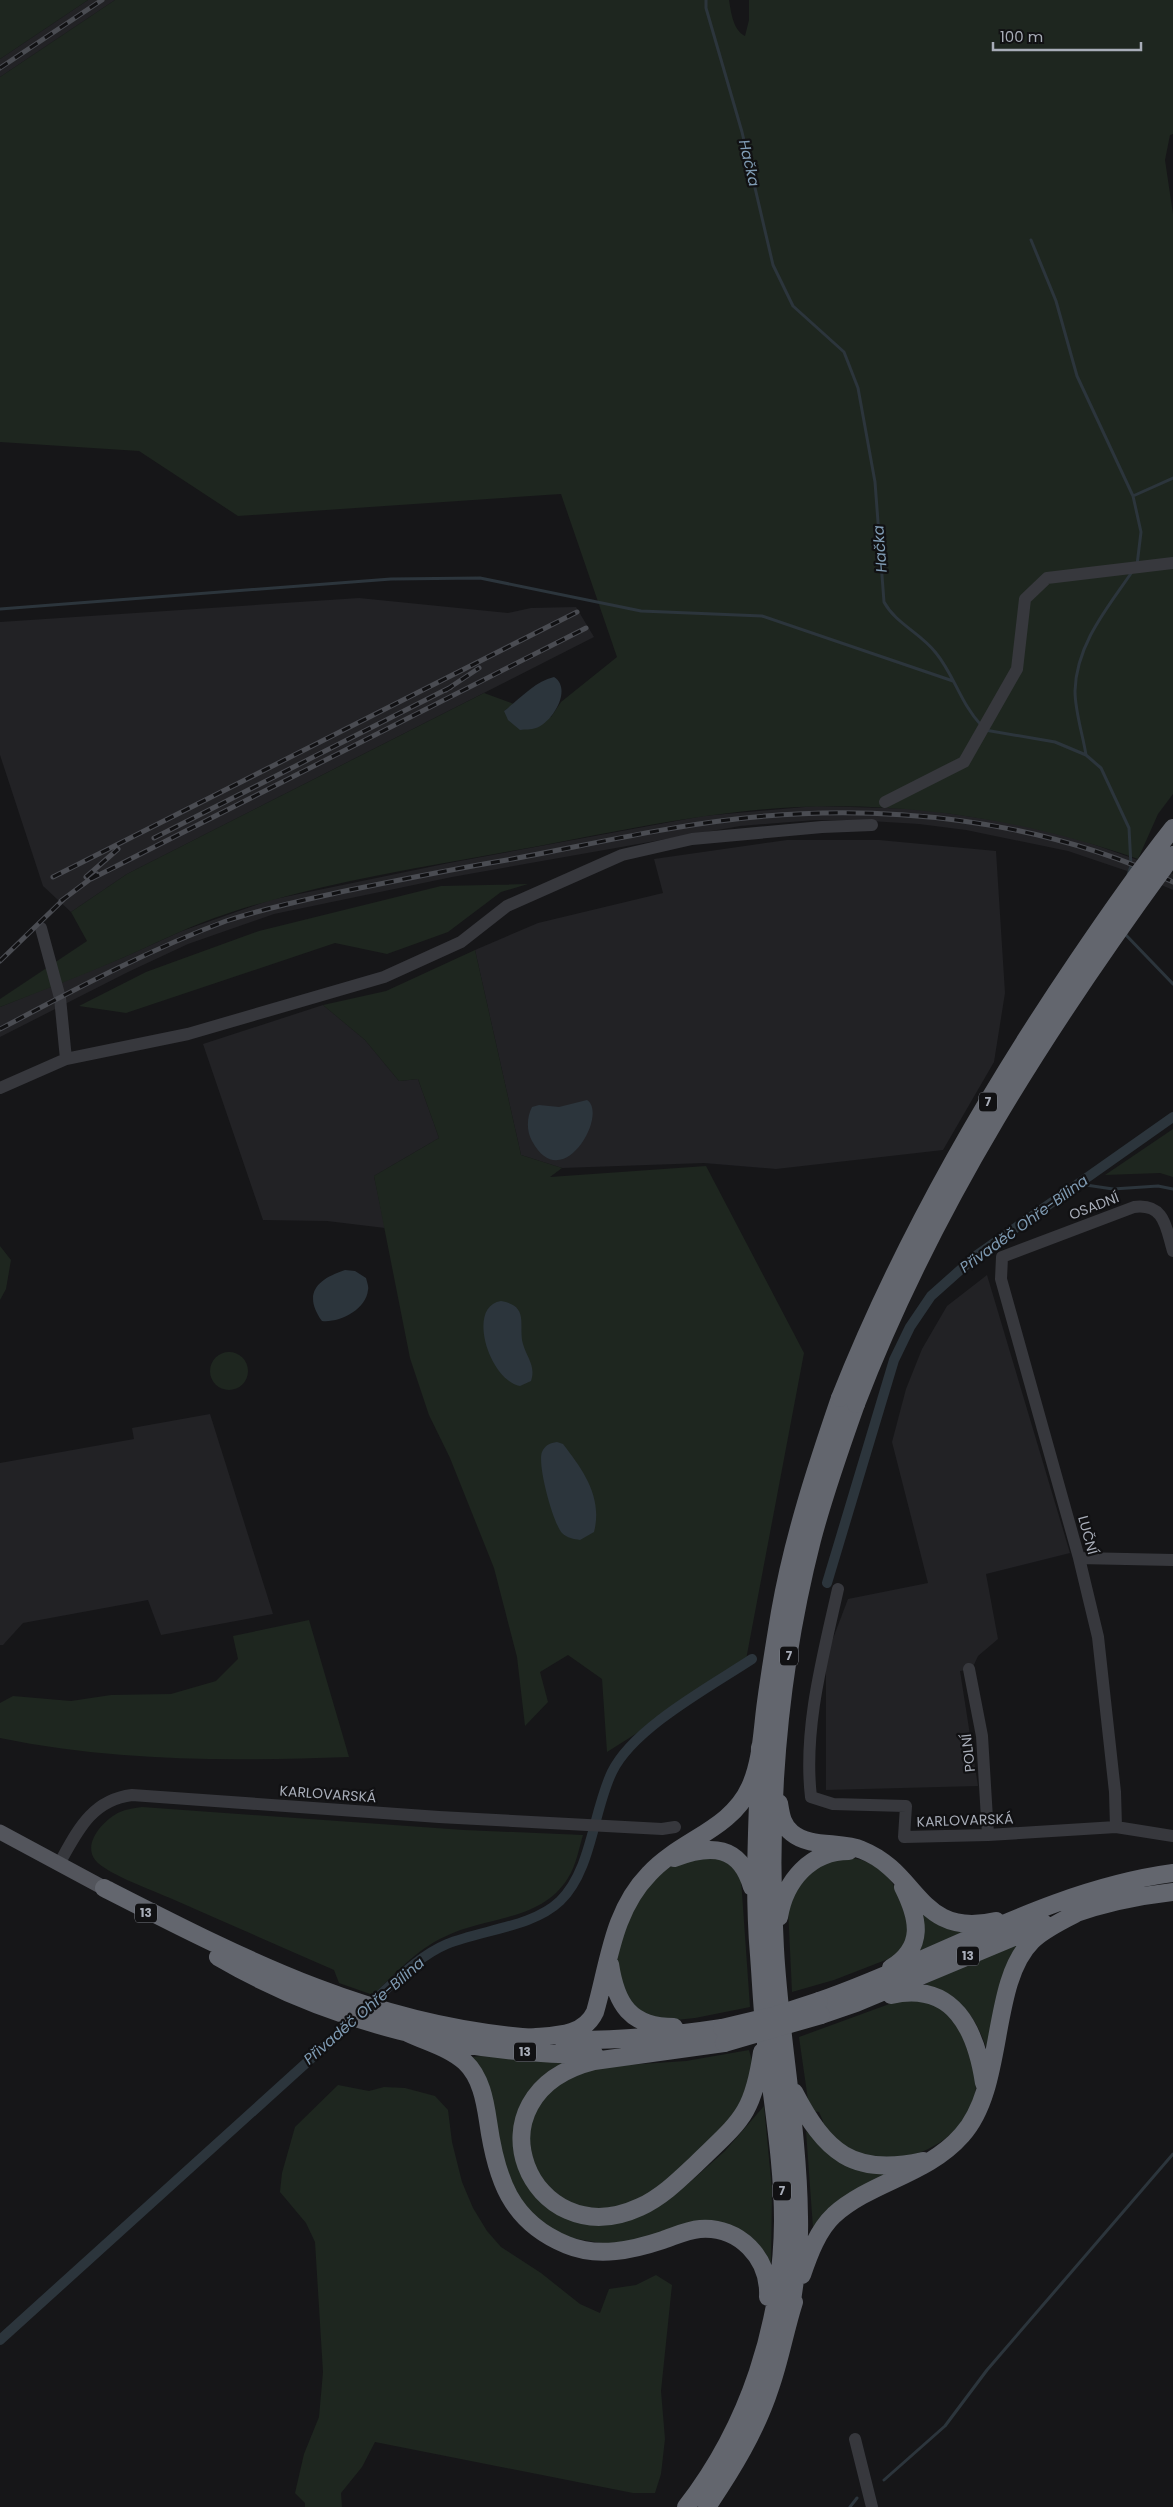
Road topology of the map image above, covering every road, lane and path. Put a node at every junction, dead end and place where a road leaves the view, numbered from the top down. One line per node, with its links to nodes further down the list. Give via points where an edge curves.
1 (1173, 564): 2 (street, via 1047,578 1025,599 1017,669 964,762)
2 (885, 802)
3 (872, 825): 7 (street, via 692,839 622,855 507,906 461,942 384,978 188,1034)
4 (1173, 828): 11 (highway, 7, bridge, via 1046,1007 954,1159 873,1318)
5 (1173, 855): 11 (highway, 7, bridge, via 1060,1015 969,1166)
6 (41, 928): 7 (street, via 60,998)
7 (66, 1059): 8 (street)
8 (0, 1088)
9 (1173, 1251): 10 (street, OSADNÍ, via 1164,1219 1154,1209 1144,1206)
10 (1002, 1257): 12 (street, LUČNÍ, via 1001,1279)
11 (848, 1401): 16 (highway, 7, via 808,1494 784,1591); 17 (highway, 7, via 800,1595 781,1706)
12 (1079, 1558): 13 (street); 19 (street, LUČNÍ, via 1098,1637)
13 (1173, 1560)
14 (838, 1589): 21 (street, KARLOVARSKÁ, via 816,1699 808,1776 811,1797 833,1804 906,1806 904,1837)
15 (969, 1669): 21 (street, POLNÍ, via 982,1736)
16 (760, 1747): 26 (highway, via 753,1779 738,1808 721,1823 676,1849); 29 (highway, 7)
17 (775, 1772): 23 (highway, via 781,1817 793,1834 804,1840 848,1845); 32 (highway, 7, via 772,1824)
18 (675, 1827): 24 (street, KARLOVARSKÁ, via 662,1829 438,1817 132,1795 115,1798 94,1810 82,1822)
19 (1116, 1827): 21 (street, KARLOVARSKÁ); 22 (street, KARLOVARSKÁ)
20 (0, 1832): 24 (main road, 13)
21 (988, 1835)
22 (1173, 1836)
23 (880, 1860): 31 (highway, via 931,1911 946,1920 978,1924); 32 (highway, via 854,1851 834,1852 816,1859 800,1871 784,1896); 34 (highway, via 899,1880 909,1901 915,1941 909,1954)
24 (59, 1864): 27 (main road, 13)
25 (1173, 1873): 31 (highway, 13, via 1103,1886)
26 (648, 1874): 29 (highway, via 669,1860 693,1851 722,1850 745,1867); 33 (highway, via 622,1913)
27 (104, 1888): 35 (highway, 13, via 258,1979 380,2011)
28 (1173, 1892): 30 (highway, 13, via 1136,1896)
29 (755, 1897): 37 (highway, 7)
30 (1080, 1911): 34 (highway, 13); 41 (highway, via 1032,1941 1020,1956 1008,1987 994,2060)
31 (1029, 1913): 34 (highway, 13)
32 (775, 1950): 40 (highway, 7)
33 (609, 1957): 36 (highway, via 615,1993 622,2004 642,2021); 38 (highway, via 595,2012 589,2022 573,2032)
34 (859, 1995): 36 (highway, 13, bridge, via 820,2008 773,2016); 41 (highway, via 910,1992 928,1994 944,2001 971,2031 980,2054)
35 (417, 2032): 38 (highway, 13, via 483,2033); 39 (highway, 13, via 486,2048 524,2052); 44 (highway, via 454,2054 474,2073 485,2104 494,2157 507,2194 518,2211 548,2236 568,2246 607,2252 646,2246 699,2229 727,2233 745,2242 759,2258 767,2276)
36 (723, 2035): 38 (highway, 13, via 616,2040); 39 (highway, 13, via 680,2050)
37 (765, 2035): 39 (highway, via 748,2109 740,2122 686,2174 662,2194 623,2213 602,2217 569,2211 542,2193 528,2170 522,2143 527,2112 544,2085 561,2072 594,2061); 44 (highway, 7, via 776,2116 783,2222 780,2268)
38 (527, 2038)
39 (634, 2054)
40 (788, 2081): 42 (highway, via 809,2121 844,2155 885,2167); 43 (highway, 7, via 800,2219 798,2266)
41 (985, 2088): 42 (highway, via 963,2135)
42 (938, 2157): 43 (highway, via 849,2204 833,2216 815,2242)
43 (790, 2314): 47 (highway, 7, via 770,2389 756,2422 741,2454)
44 (765, 2347): 46 (highway, 7, via 741,2417)
45 (856, 2439): 48 (street)
46 (686, 2507)
47 (707, 2507)
48 (872, 2507)

